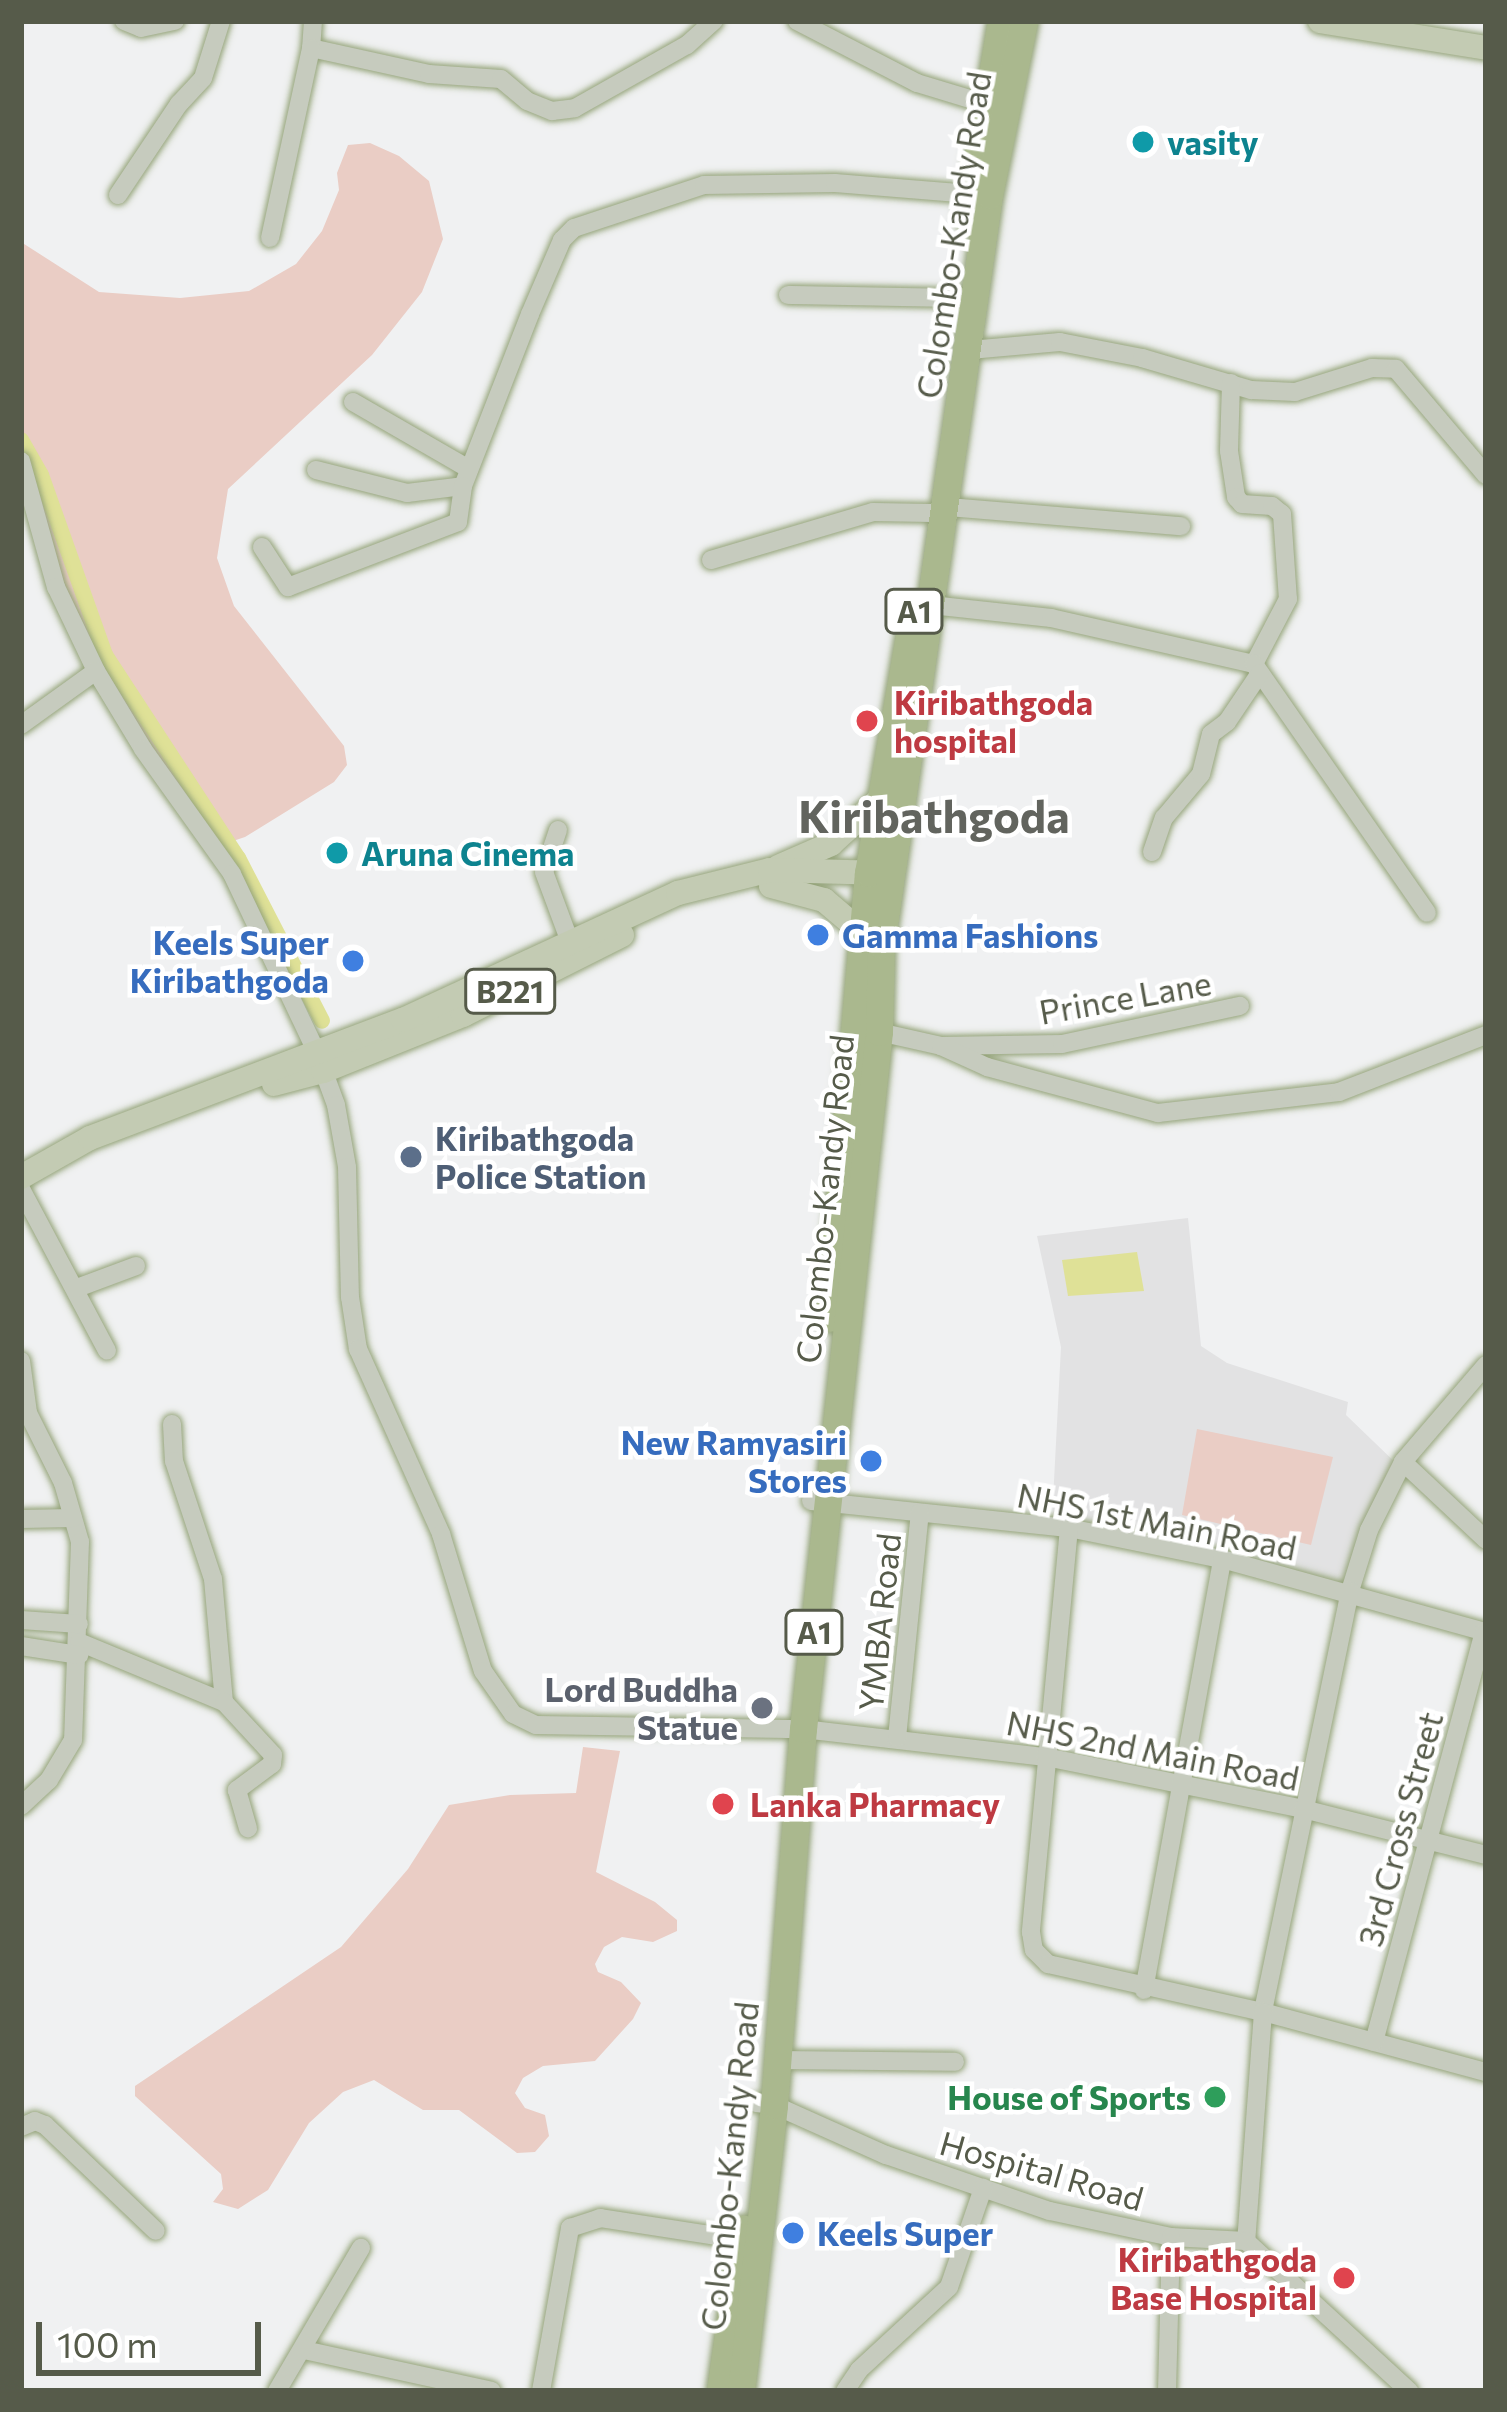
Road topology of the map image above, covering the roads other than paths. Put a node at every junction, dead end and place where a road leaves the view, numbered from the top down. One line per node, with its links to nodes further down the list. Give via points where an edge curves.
1 (124, 21): 2 (street, via 141,28)
2 (175, 21)
3 (220, 21): 14 (street, via 203,78)
4 (313, 21): 10 (street)
5 (714, 21): 10 (street, via 575,108 552,111 500,79 429,74)
6 (797, 21): 12 (street, via 917,83)
7 (1001, 21): 12 (highway, Colombo-Kandy Road / A1)
8 (1024, 21): 18 (highway, Colombo-Kandy Road / A1)
9 (1320, 21): 11 (main road)
10 (311, 48): 15 (street)
11 (1486, 48)
12 (986, 104): 13 (highway, Colombo-Kandy Road / A1)
13 (971, 194): 17 (highway, Colombo-Kandy Road / A1); 24 (street, via 835,183 704,185 574,228 530,314)
14 (118, 195)
15 (270, 238)
16 (788, 295): 17 (street)
17 (960, 298): 18 (highway, Colombo-Kandy Road / A1)
18 (962, 350): 19 (street, via 1060,342); 25 (highway, Colombo-Kandy Road / A1)
19 (1232, 383): 23 (street, via 1294,392 1372,368 1396,369); 32 (street, via 1236,496 1282,514 1288,599)
20 (352, 402): 24 (street)
21 (21, 461): 27 (street)
22 (316, 470): 24 (street, via 407,494)
23 (1486, 475)
24 (466, 478): 29 (street, via 458,522 288,587)
25 (940, 510): 26 (street); 30 (street, via 874,512); 31 (highway, Colombo-Kandy Road / A1); 35 (highway, Colombo-Kandy Road / A1)
26 (1180, 526)
27 (43, 527): 28 (street); 33 (street, via 56,587)
28 (21, 534)
29 (262, 547)
30 (711, 560)
31 (931, 605): 32 (street, via 1051,618); 39 (highway, Colombo-Kandy Road / A1)
32 (1257, 668): 37 (street, via 1227,722 1211,734 1201,774 1164,818); 40 (street)
33 (96, 671): 34 (street); 47 (street, via 232,874)
34 (21, 724)
35 (878, 800): 38 (main road, via 831,844); 39 (highway, Colombo-Kandy Road / A1)
36 (558, 830): 41 (street, via 544,872)
37 (1152, 852)
38 (771, 878): 39 (main road, B221); 41 (main road, B221, via 678,893); 42 (main road, via 824,899); 47 (main road, B221, via 657,918 463,1015)
39 (878, 881): 42 (highway, Colombo-Kandy Road / A1); 44 (highway, Colombo-Kandy Road / A1)
40 (1427, 914)
41 (570, 942): 47 (main road, B221)
42 (862, 943): 58 (highway, Colombo-Kandy Road / A1)
43 (1240, 1006): 46 (street, Prince Lane, via 1062,1044)
44 (879, 1032): 46 (street, Prince Lane); 58 (highway, Colombo-Kandy Road / A1)
45 (1486, 1035): 46 (street, via 1339,1092 1158,1113 988,1067)
46 (941, 1046)
47 (320, 1062): 48 (main road, B221, via 132,1120); 71 (street, NHS 2nd Main Road, via 347,1167 358,1349 441,1534 483,1671 513,1714 536,1724)
48 (21, 1177)
49 (21, 1190): 51 (street)
50 (136, 1266): 51 (street)
51 (77, 1288): 52 (street)
52 (107, 1351)
53 (21, 1361): 56 (street)
54 (1486, 1366): 57 (street)
55 (172, 1424): 70 (street, via 174,1461 213,1579)
56 (31, 1442): 60 (street)
57 (1402, 1462): 63 (street); 65 (street)
58 (819, 1502): 59 (street, NHS 1st Main Road); 71 (highway, Colombo-Kandy Road / A1)
59 (920, 1513): 62 (street, NHS 1st Main Road); 72 (street, YMBA Road)
60 (73, 1518): 61 (street); 68 (street)
61 (21, 1519)
62 (1069, 1528): 64 (street, NHS 1st Main Road); 73 (street)
63 (1486, 1540)
64 (1222, 1559): 65 (street, NHS 1st Main Road); 74 (street)
65 (1350, 1592): 67 (street, NHS 1st Main Road); 76 (street)
66 (21, 1621): 68 (street)
67 (1485, 1632): 78 (street, 3rd Cross Street)
68 (79, 1640): 69 (street); 70 (street); 75 (street, via 73,1740)
69 (21, 1646)
70 (224, 1702): 77 (street, via 273,1755 237,1790)
71 (794, 1729): 72 (street, NHS 2nd Main Road); 83 (highway, Colombo-Kandy Road / A1); 86 (highway, Colombo-Kandy Road / A1)
72 (897, 1738): 73 (street, NHS 2nd Main Road)
73 (1046, 1757): 74 (street, NHS 2nd Main Road); 80 (street, via 1034,1950 1048,1964)
74 (1184, 1786): 76 (street, NHS 2nd Main Road); 80 (street)
75 (21, 1806)
76 (1303, 1809): 78 (street, NHS 2nd Main Road); 81 (street)
77 (248, 1828)
78 (1428, 1840): 79 (street, NHS 2nd Main Road); 82 (street, 3rd Cross Street)
79 (1486, 1855)
80 (1144, 1990): 81 (street)
81 (1263, 2012): 82 (street); 92 (street)
82 (1374, 2042): 85 (street)
83 (777, 2060): 84 (street); 86 (highway, Colombo-Kandy Road / A1)
84 (956, 2062)
85 (1486, 2072)
86 (765, 2104): 88 (street, Hospital Road); 91 (highway, Colombo-Kandy Road / A1); 99 (highway, Colombo-Kandy Road / A1)
87 (21, 2127): 89 (street, via 45,2125)
88 (983, 2188): 90 (street, Hospital Road); 100 (street, via 949,2287)
89 (156, 2231)
90 (1171, 2237): 92 (street, Hospital Road); 101 (street)
91 (742, 2240): 97 (street, via 600,2218 570,2228); 98 (highway, Colombo-Kandy Road / A1)
92 (1246, 2241): 102 (street)
93 (361, 2248): 94 (street)
94 (304, 2350): 95 (street); 96 (street)
95 (277, 2391)
96 (492, 2391)
97 (541, 2391)
98 (719, 2391)
99 (741, 2391)
100 (845, 2391)
101 (1167, 2391)
102 (1408, 2391)

